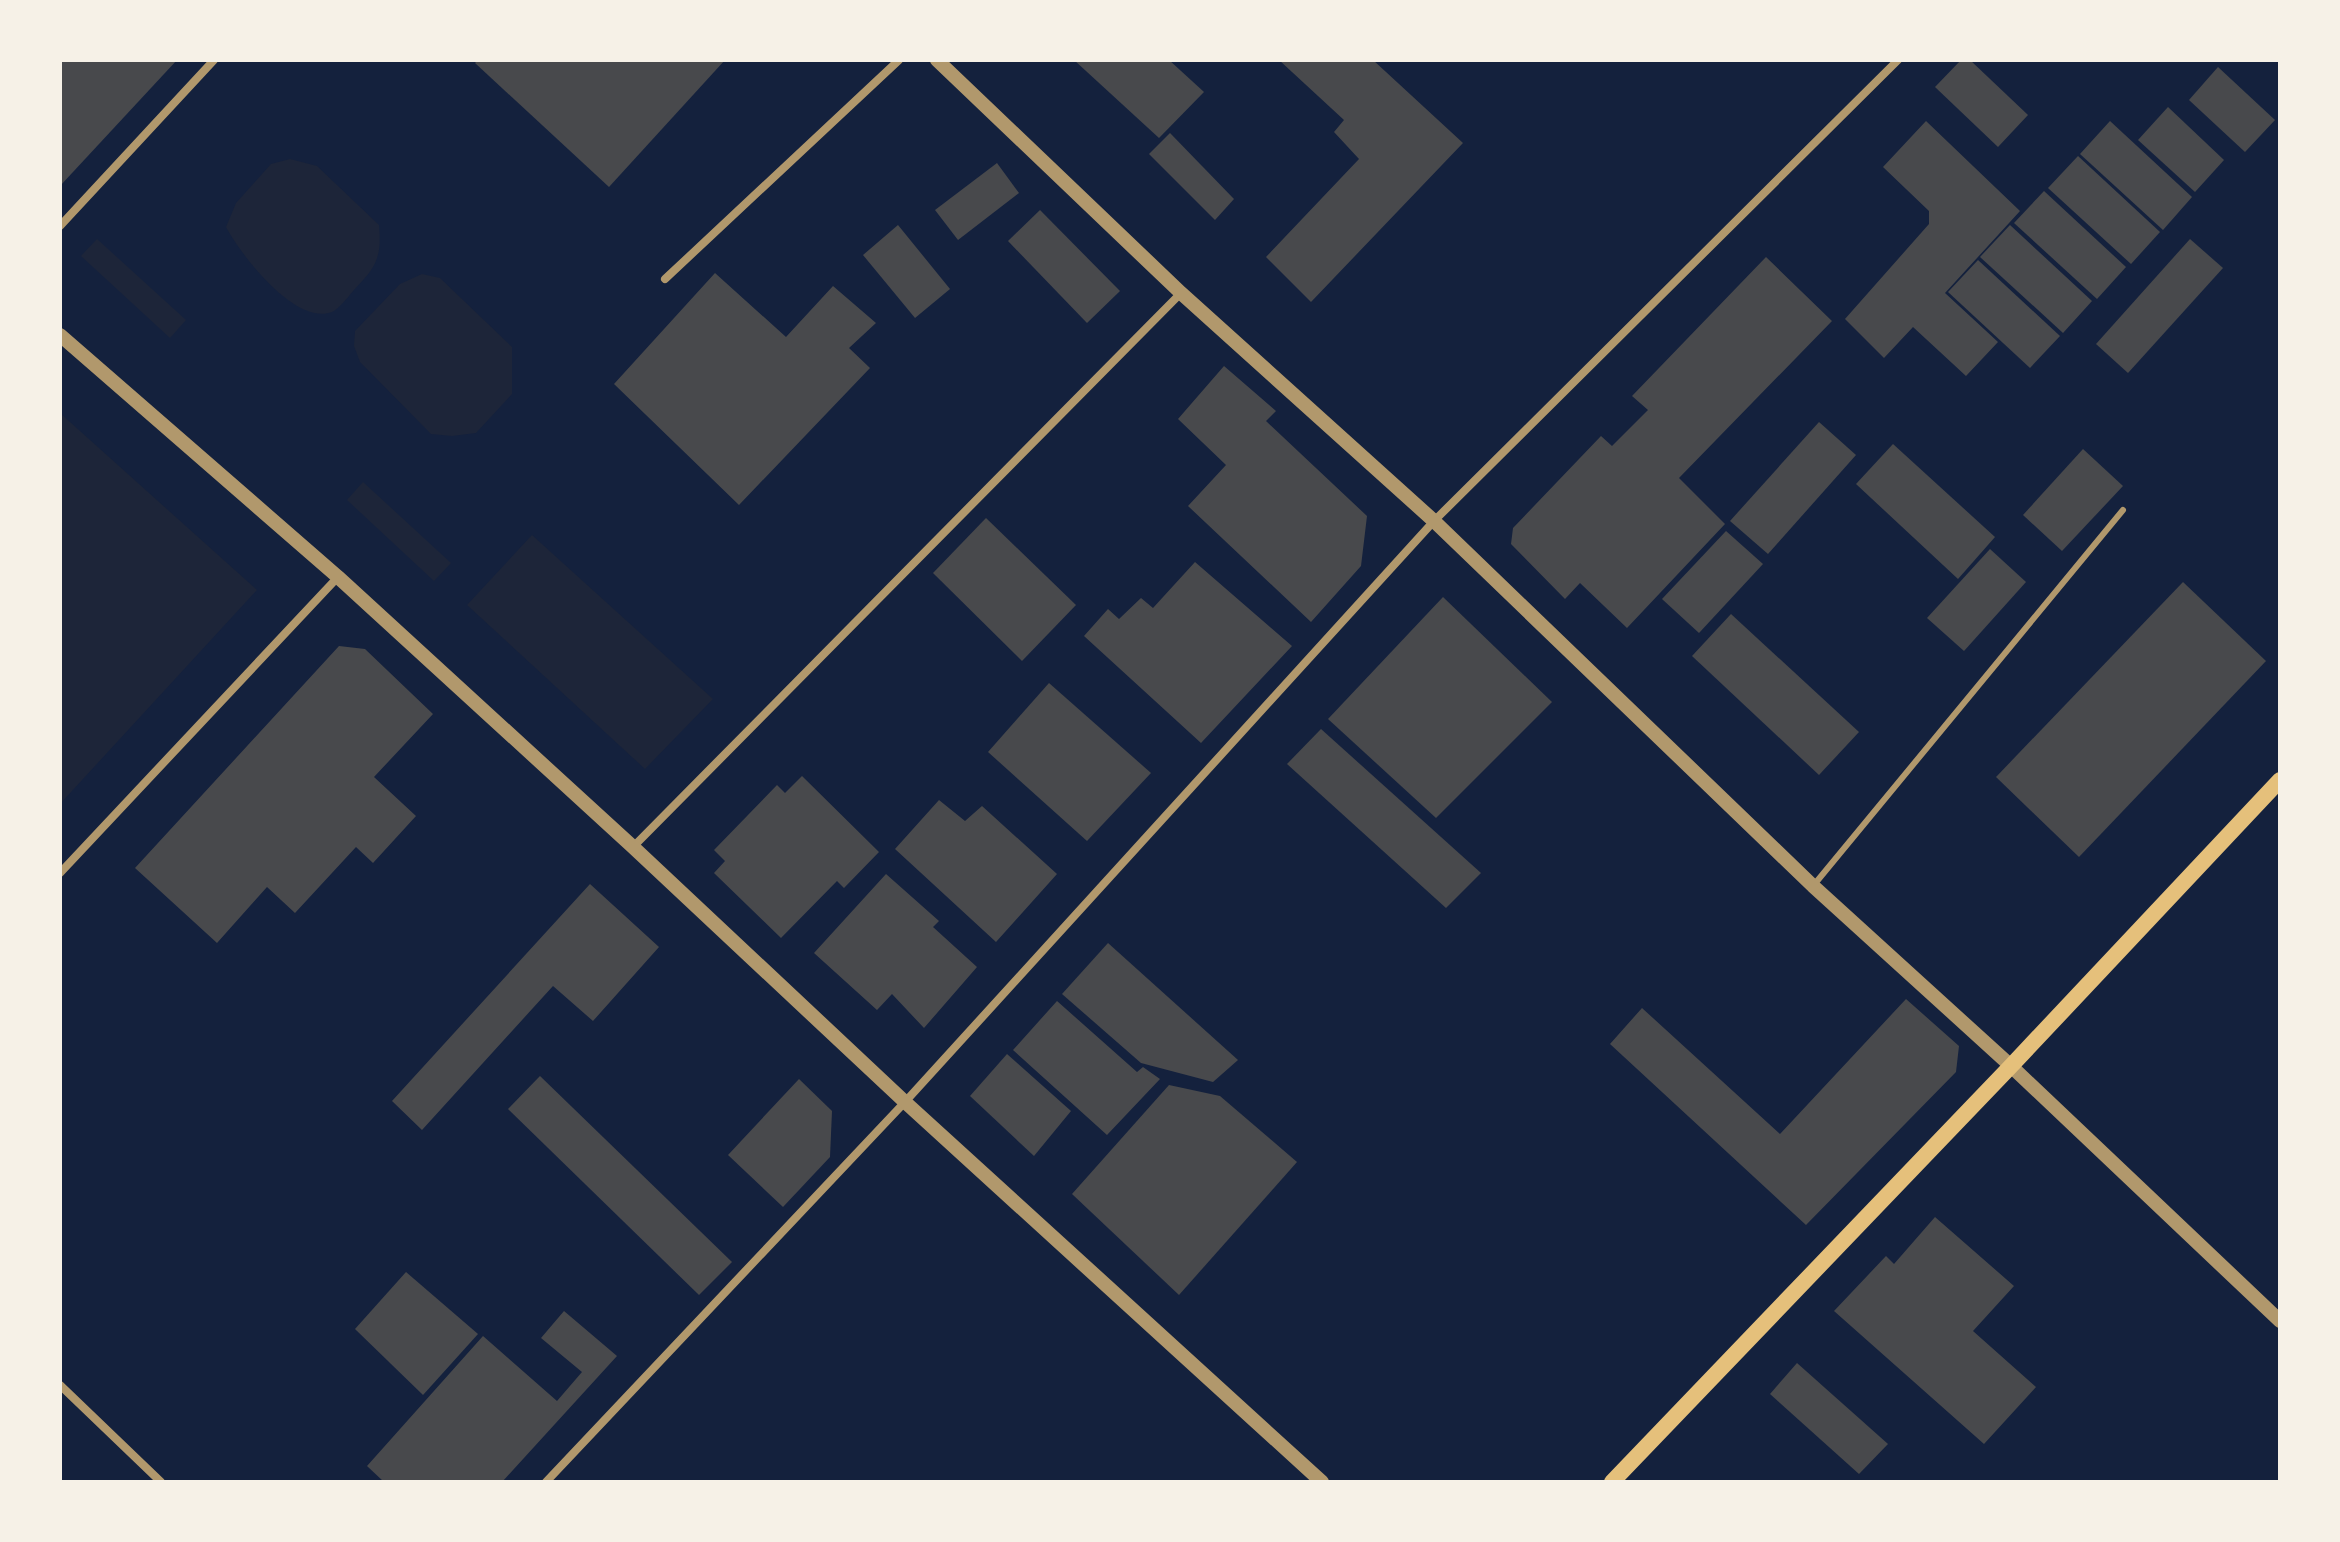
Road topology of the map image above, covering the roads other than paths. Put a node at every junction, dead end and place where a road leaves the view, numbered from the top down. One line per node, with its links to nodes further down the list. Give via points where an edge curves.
1 (214, 60): 5 (street)
2 (899, 60): 6 (street)
3 (937, 60): 7 (street)
4 (1898, 60): 10 (street)
5 (60, 226)
6 (665, 279)
7 (1181, 293): 10 (street); 13 (street)
8 (60, 335): 11 (street)
9 (2123, 510): 15 (lane)
10 (1434, 521): 15 (street); 17 (street)
11 (338, 577): 13 (street); 14 (street)
12 (2280, 780): 16 (main road)
13 (633, 847): 17 (street)
14 (60, 873)
15 (1813, 886): 16 (street)
16 (2011, 1066): 18 (street); 23 (main road)
17 (905, 1102): 21 (street); 22 (street)
18 (2280, 1321)
19 (60, 1385): 20 (street)
20 (161, 1482)
21 (546, 1482)
22 (1322, 1482)
23 (1612, 1482)

